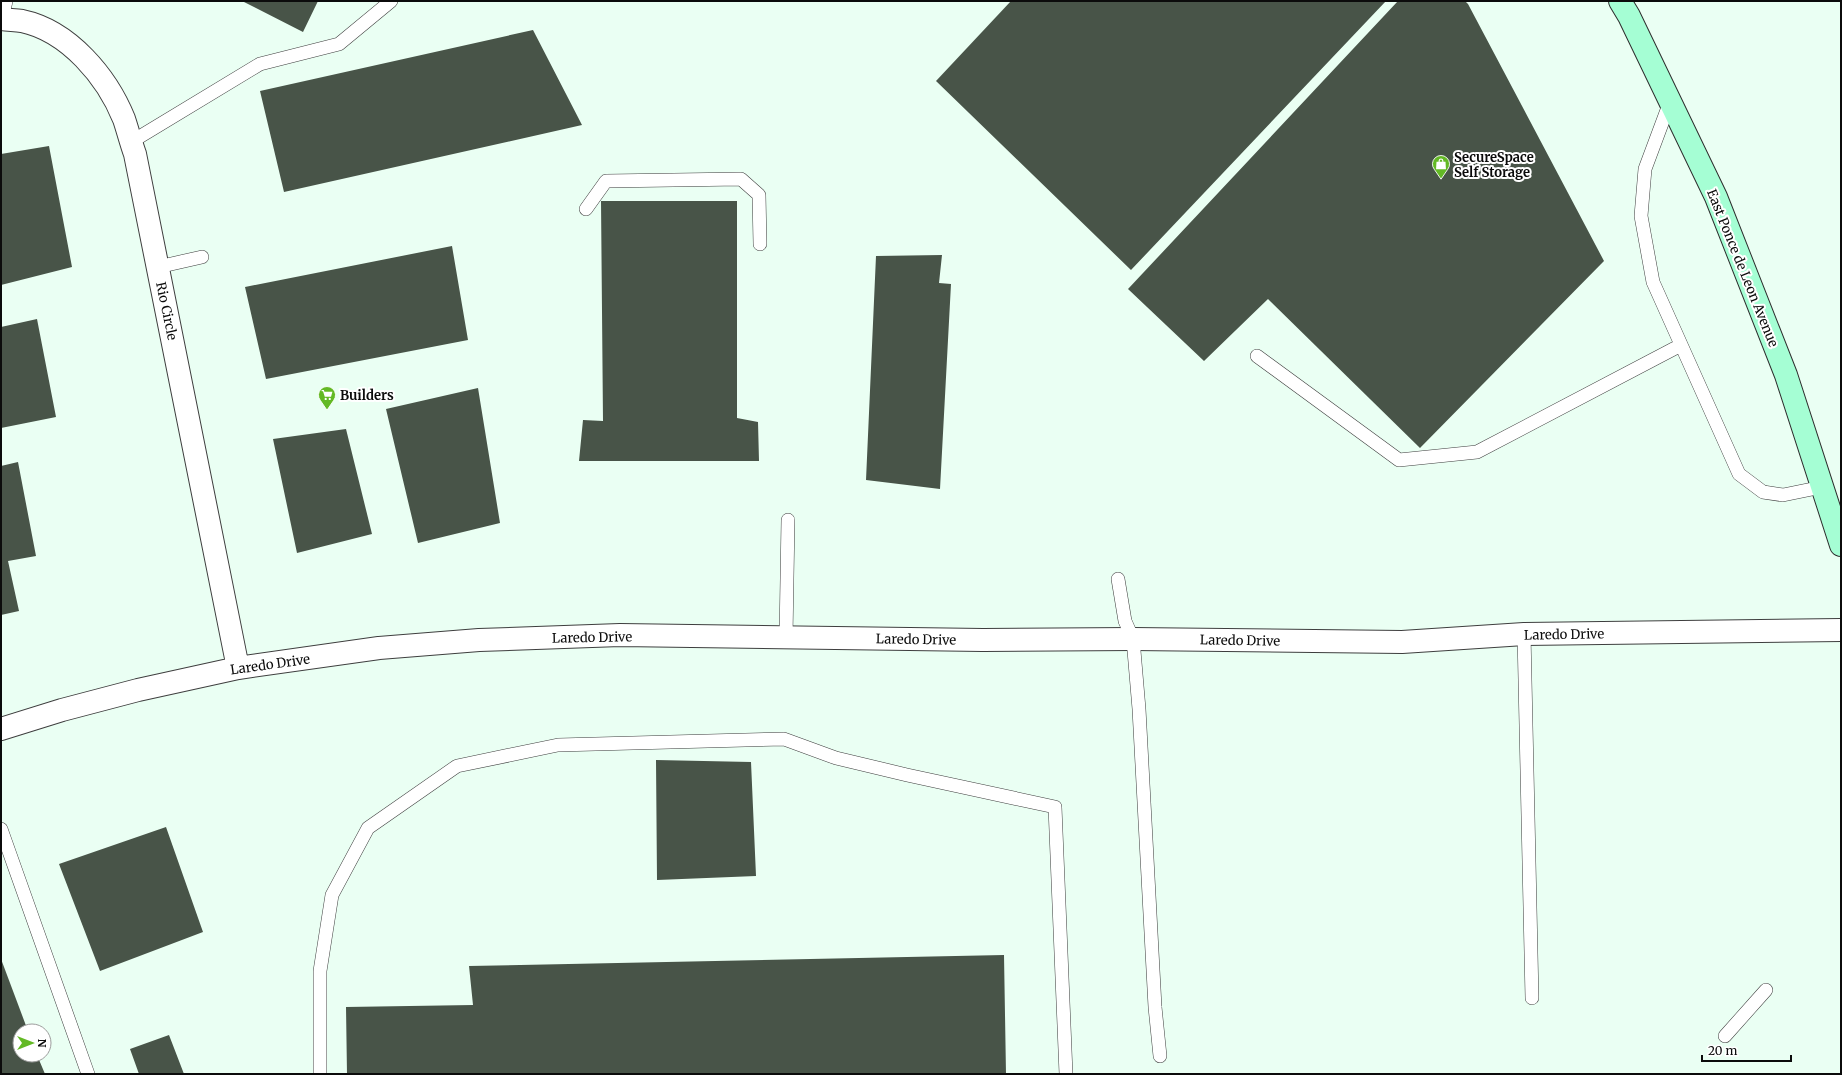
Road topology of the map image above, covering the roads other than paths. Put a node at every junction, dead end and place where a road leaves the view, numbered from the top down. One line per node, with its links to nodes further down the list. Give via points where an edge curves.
1 (391, 1): 5 (lane, via 339,44 260,64)
2 (1620, 1): 4 (main road, East Ponce de Leon Avenue)
3 (3, 13): 5 (street, Rio Circle, via 54,34 76,50 98,74 111,94 124,119)
4 (1670, 102): 10 (lane, via 1645,169 1641,216 1653,282); 12 (main road, East Ponce de Leon Avenue, via 1716,197 1786,376)
5 (131, 142): 9 (street, Rio Circle)
6 (586, 209): 7 (lane, via 606,181 741,179 759,196)
7 (760, 244)
8 (202, 257): 9 (lane)
9 (158, 267): 20 (street, Rio Circle)
10 (1682, 345): 11 (lane, via 1477,452 1399,460); 12 (lane, via 1739,474 1763,492 1783,494)
11 (1257, 356)
12 (1822, 487): 14 (main road, East Ponce de Leon Avenue)
13 (788, 520): 18 (lane)
14 (1841, 545)
15 (1118, 579): 19 (lane, via 1125,621)
16 (1841, 630): 17 (street, Laredo Drive)
17 (1524, 634): 19 (street, Laredo Drive, via 1402,642); 24 (lane)
18 (786, 638): 19 (street, Laredo Drive); 20 (street, Laredo Drive, via 620,635 479,640 379,648)
19 (1133, 639): 26 (lane, via 1142,744 1155,1007)
20 (238, 668): 21 (street, Laredo Drive, via 138,690)
21 (1, 729)
22 (1, 829): 27 (lane)
23 (1766, 990): 25 (lane)
24 (1532, 998)
25 (1725, 1036)
26 (1160, 1056)
27 (88, 1074)
28 (320, 1074): 29 (lane, via 320,971 332,895 368,828 457,766 558,745 784,739 836,758 907,776 1055,807)
29 (1066, 1074)

